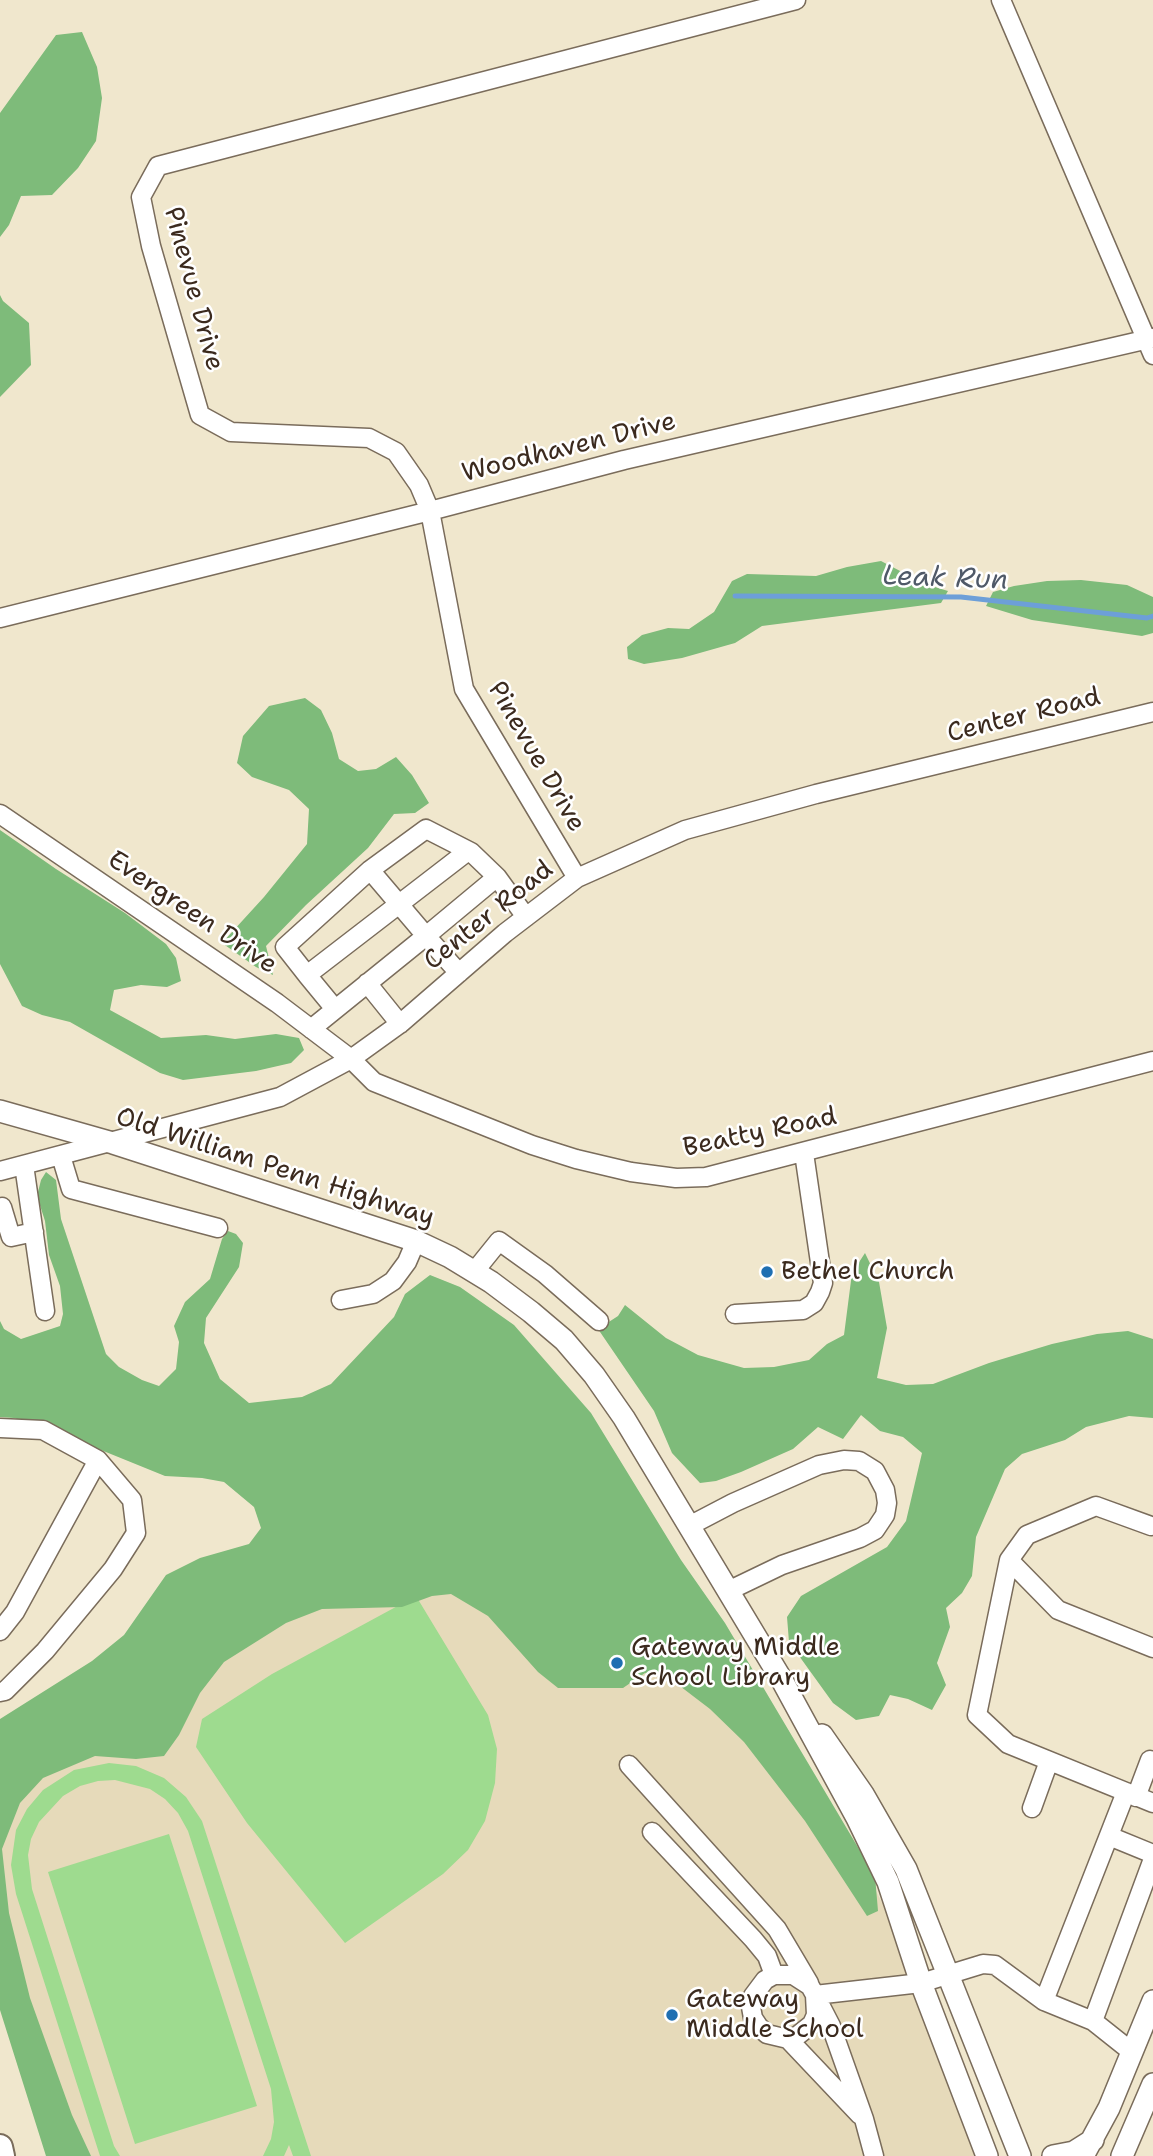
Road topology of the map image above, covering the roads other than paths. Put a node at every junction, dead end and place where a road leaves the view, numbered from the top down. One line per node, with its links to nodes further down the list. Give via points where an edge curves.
1 (796, 0): 4 (street, Pinevue Drive, via 158,166 141,197 200,415 231,432 369,438 396,452)
2 (1001, 0): 3 (street)
3 (1150, 345): 4 (street, Woodhaven Drive, via 624,460)
4 (430, 511): 5 (street, Woodhaven Drive); 11 (street, Pinevue Drive, via 464,690)
5 (0, 618)
6 (1153, 712): 11 (street, Center Road, via 685,830)
7 (0, 814): 20 (street, Evergreen Drive)
8 (468, 851): 9 (street, via 426,830); 10 (street); 12 (street)
9 (370, 870): 12 (street); 16 (street, via 285,947)
10 (497, 877): 13 (street); 14 (street)
11 (577, 878): 13 (street, Center Road)
12 (399, 904): 14 (street); 16 (street)
13 (526, 917): 15 (street, Center Road)
14 (426, 936): 15 (street); 17 (street)
15 (459, 973): 19 (street, Center Road)
16 (307, 975): 18 (street)
17 (367, 984): 18 (street); 19 (street)
18 (335, 1009): 20 (street)
19 (400, 1024): 21 (street, Center Road)
20 (311, 1028): 21 (street, Evergreen Drive)
21 (351, 1059): 24 (street, Center Road, via 279,1097); 25 (street, Beatty Road, via 374,1082 402,1094 576,1160 631,1172 706,1177)
22 (1153, 1061): 25 (street, Beatty Road)
23 (2, 1116): 24 (main road, Old William Penn Highway)
24 (113, 1143): 26 (street, Center Road); 32 (main road, Old William Penn Highway)
25 (804, 1153): 36 (street, via 823,1283 820,1292 803,1310)
26 (61, 1156): 27 (street, Center Road); 30 (street, via 71,1189)
27 (24, 1165): 28 (street, Center Road); 31 (street)
28 (0, 1171)
29 (2, 1207): 31 (street, via 12,1237)
30 (218, 1228)
31 (34, 1232): 35 (street)
32 (416, 1241): 33 (main road, Old William Penn Highway); 34 (street, via 393,1281 373,1294)
33 (474, 1272): 37 (street, via 499,1241); 40 (main road, Old William Penn Highway, via 531,1312 579,1357 624,1418)
34 (341, 1300)
35 (45, 1311)
36 (736, 1314)
37 (599, 1321)
38 (0, 1428): 39 (street, via 43,1430)
39 (98, 1460): 44 (street, via 15,1612); 47 (street, via 132,1500 136,1533 113,1569 45,1651)
40 (689, 1526): 43 (main road, Old William Penn Highway); 43 (street, via 819,1465 859,1461 874,1471 887,1503 875,1530)
41 (1151, 1526): 42 (street, via 1096,1506 1027,1535)
42 (1009, 1560): 45 (street, via 1058,1610); 49 (street, via 977,1715 1008,1744)
43 (728, 1591): 46 (main road, Old William Penn Highway)
44 (0, 1631)
45 (1153, 1648)
46 (783, 1682): 61 (main road, Old William Penn Highway, via 888,1834); 62 (main road, Old William Penn Highway, via 888,1882)
47 (0, 1692)
48 (1150, 1760): 51 (street)
49 (1049, 1761): 51 (street); 53 (street)
50 (629, 1765): 58 (street)
51 (1131, 1794): 52 (street); 55 (street)
52 (1153, 1803)
53 (1031, 1808)
54 (652, 1832): 59 (street)
55 (1109, 1836): 56 (street); 64 (street)
56 (1153, 1854)
57 (1153, 1859): 66 (street)
58 (777, 1929): 59 (street); 63 (street)
59 (759, 1947): 60 (street)
60 (774, 1975): 63 (street, via 793,1975); 67 (street, via 753,1996 753,2018 767,2034)
61 (950, 1976): 62 (street); 64 (street, via 983,1964 995,1965); 73 (main road, Old William Penn Highway)
62 (921, 1983): 63 (street); 77 (main road, Old William Penn Highway)
63 (812, 1990): 67 (street, via 816,2015 812,2024); 71 (street, via 831,2025)
64 (1044, 2001): 66 (street)
65 (1153, 2001): 68 (main road)
66 (1093, 2021): 68 (street)
67 (788, 2039): 71 (street)
68 (1132, 2052): 74 (main road)
69 (1153, 2084): 70 (main road)
70 (1147, 2116): 79 (main road)
71 (864, 2119): 76 (street)
72 (0, 2147): 75 (highway)
73 (1016, 2147): 78 (main road)
74 (1089, 2148): 78 (main road)
75 (2, 2156)
76 (874, 2156)
77 (987, 2156)
78 (1051, 2156)
79 (1122, 2156)

